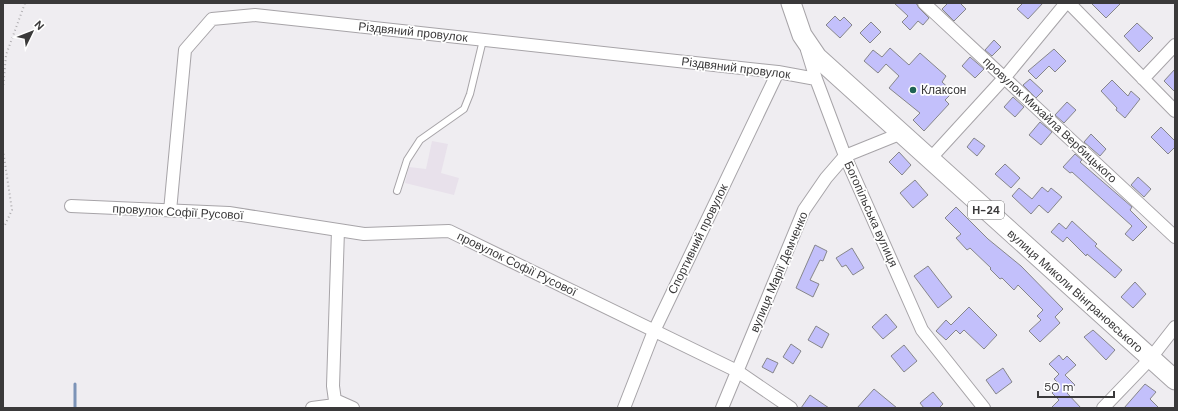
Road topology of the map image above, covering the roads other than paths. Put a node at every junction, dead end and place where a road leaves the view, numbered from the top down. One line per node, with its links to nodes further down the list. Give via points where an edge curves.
1 (924, 3): 9 (street, провулок Михайла Вербицького)
2 (1066, 3): 9 (street)
3 (1069, 3): 11 (street)
4 (796, 7): 5 (main road, Богопільська вулиця / Н-24)
5 (802, 35): 10 (street, Богопільська вулиця); 13 (main road, вулиця Миколи Вінграновського / Н-24, via 818,57)
6 (483, 40): 8 (street, Різдвяний провулок); 16 (lane, via 464,109 420,140 407,160); 18 (street, Різдвяний провулок, via 255,15 212,19 185,50)
7 (1175, 45): 11 (street)
8 (778, 72): 10 (street, Різдвяний провулок); 22 (street, Спортивний провулок)
9 (1005, 77): 15 (street); 20 (street, провулок Михайла Вербицького)
10 (816, 79): 14 (street, Богопільська вулиця)
11 (1143, 79): 12 (street)
12 (1175, 111)
13 (902, 133): 14 (street, вулиця Марії Демченко); 15 (main road, вулиця Миколи Вінграновського / Н-24)
14 (845, 156): 24 (street, вулиця Марії Демченко, via 804,210); 32 (street, Богопільська вулиця, via 922,330)
15 (930, 159): 23 (main road, вулиця Миколи Вінграновського / Н-24)
16 (397, 191)
17 (71, 206): 18 (street, провулок Софії Русової)
18 (170, 211): 19 (street, провулок Софії Русової, via 229,213)
19 (338, 230): 22 (street, провулок Софії Русової, via 364,234 448,231); 26 (street, via 333,386)
20 (1175, 238)
21 (1175, 327): 23 (street)
22 (654, 331): 24 (street, провулок Софії Русової); 29 (street, Спортивний провулок)
23 (1150, 359): 25 (main road, вулиця Миколи Вінграновського / Н-24); 33 (street)
24 (737, 371): 30 (street, вулиця Марії Демченко); 31 (street, провулок Софії Русової)
25 (1175, 380)
26 (335, 404): 27 (street); 28 (street)
27 (312, 408)
28 (353, 408)
29 (624, 408)
30 (722, 408)
31 (791, 408)
32 (984, 408)
33 (1104, 408)

